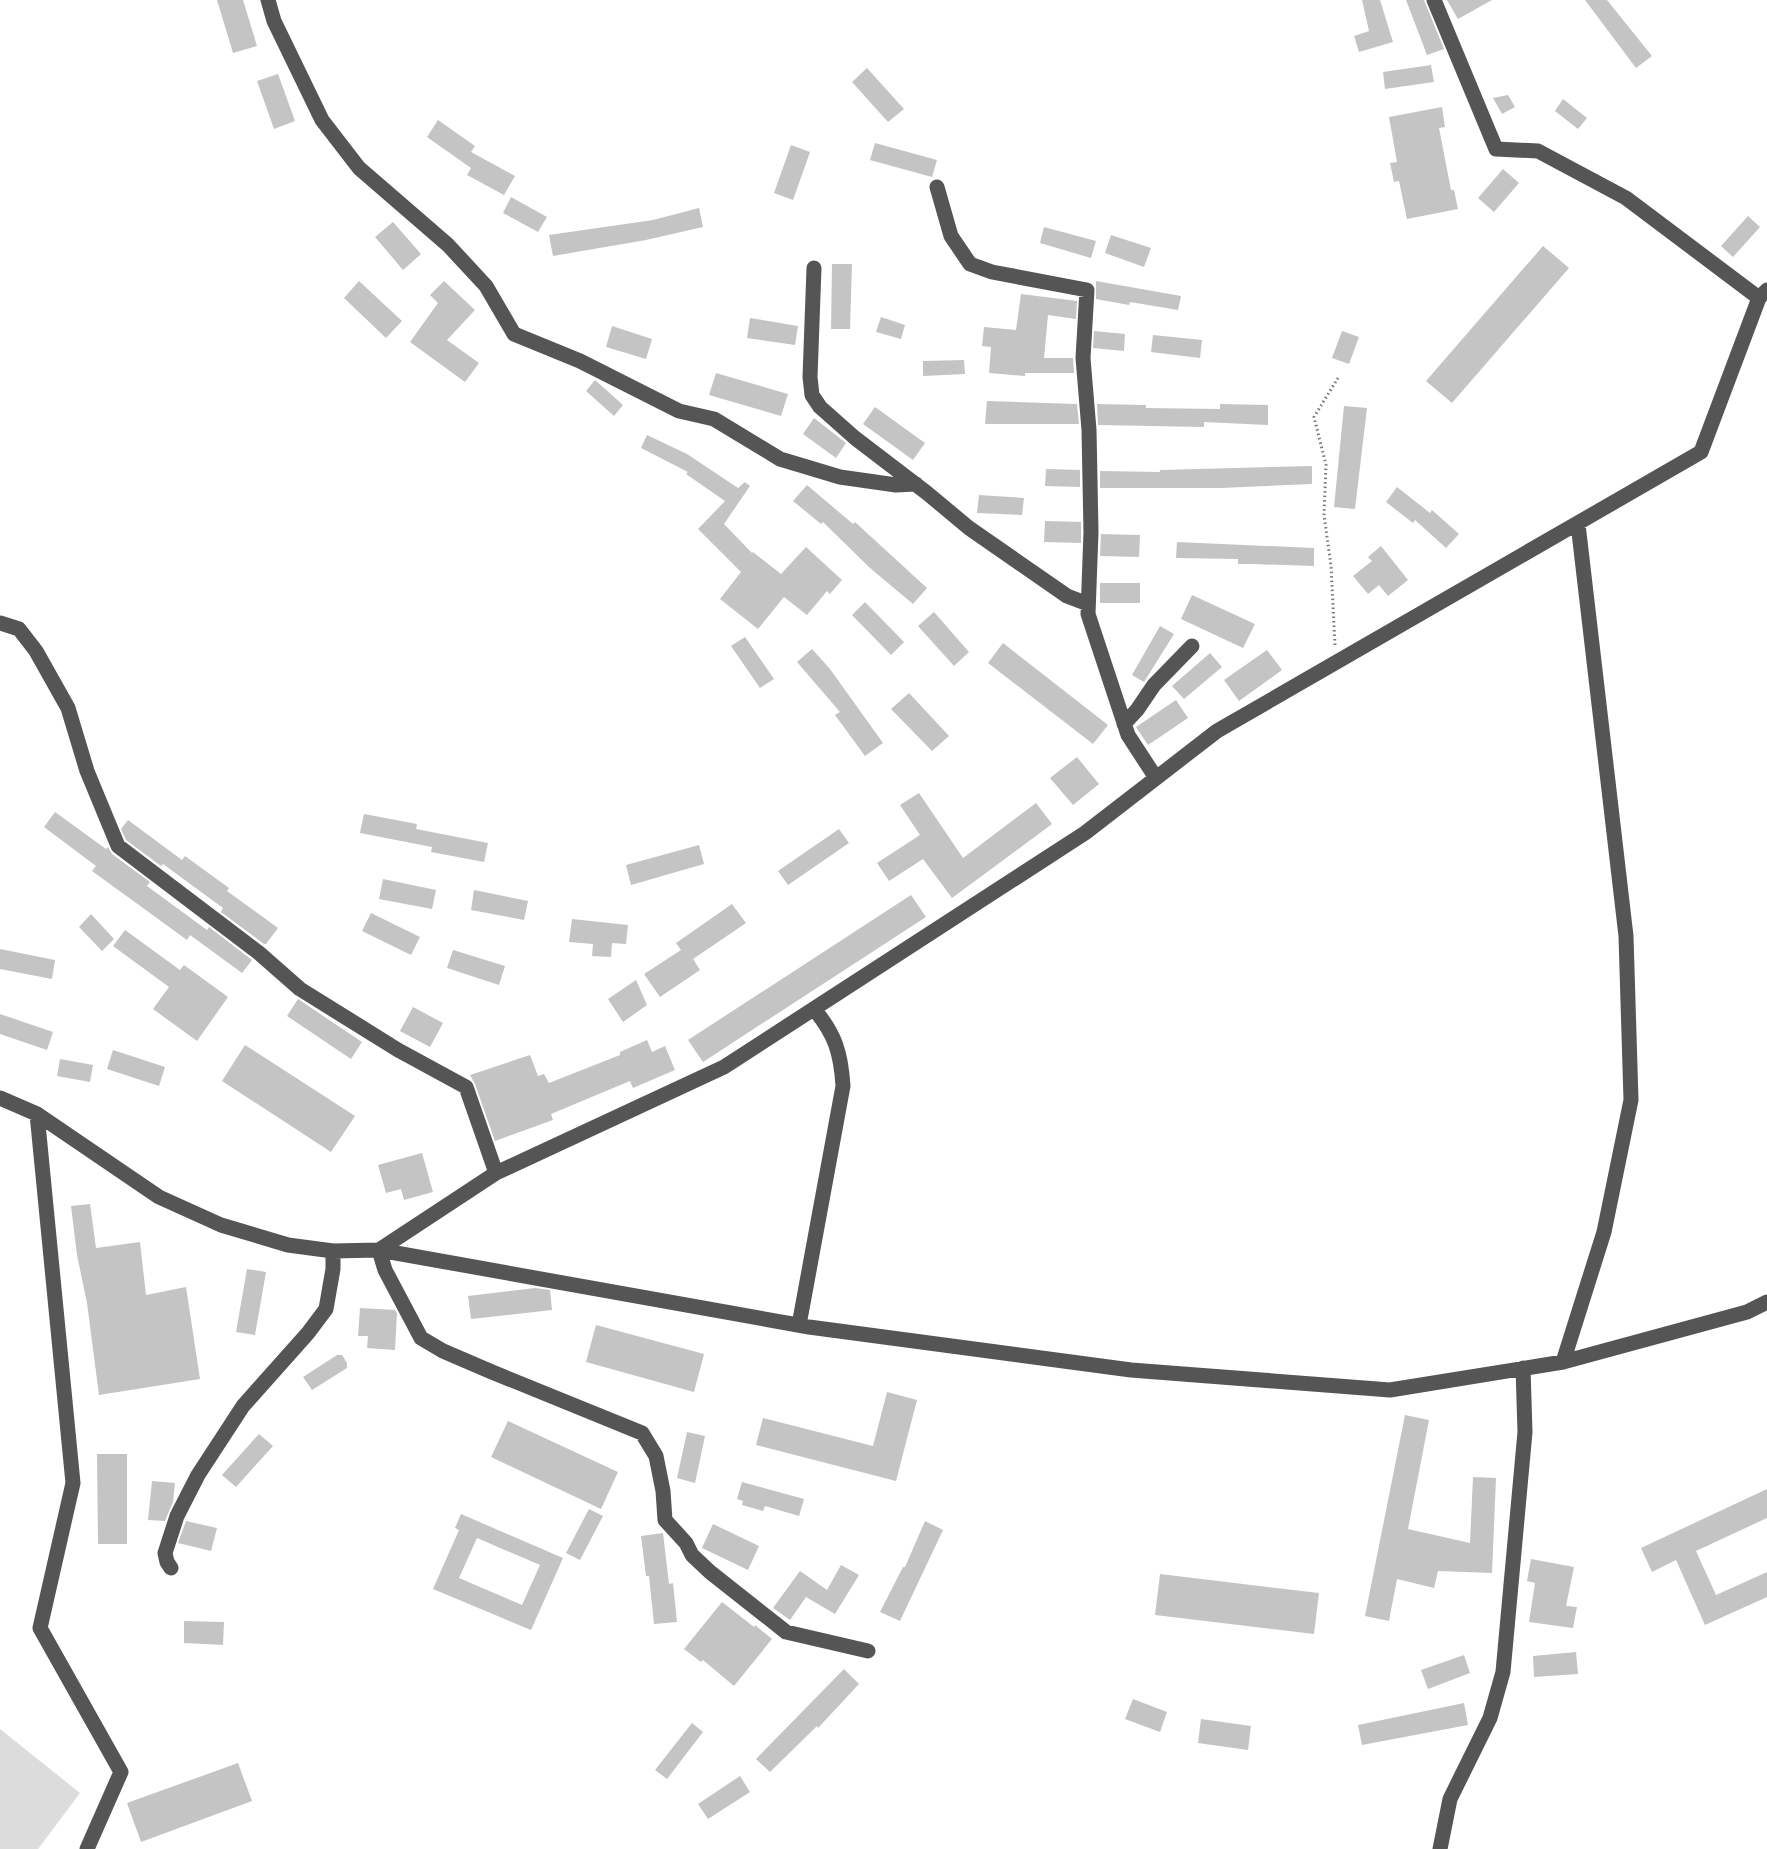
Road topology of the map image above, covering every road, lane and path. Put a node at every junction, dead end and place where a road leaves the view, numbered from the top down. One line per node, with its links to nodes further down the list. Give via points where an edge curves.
1 (268, 0): 7 (street, via 274,21 322,120 359,168 448,245 486,286 514,334 679,411 714,419 780,459 840,477)
2 (1434, 0): 5 (street, via 1496,149 1538,151 1626,198)
3 (937, 187): 9 (street, via 951,236 970,264 992,272 1087,290 1083,358 1090,441)
4 (813, 268): 7 (street, via 812,395 855,438)
5 (1763, 294): 8 (street, via 1701,452)
6 (1338, 378): 12 (path, via 1314,417 1326,465 1324,515)
7 (916, 484): 9 (street, via 969,528 1067,596)
8 (1578, 524): 12 (street); 23 (street, via 1626,936 1631,1100 1604,1232)
9 (1088, 604): 13 (street)
10 (0, 623): 18 (street, via 19,628 68,708 87,771 118,846 300,989 466,1087)
11 (1192, 646): 13 (street, via 1154,685)
12 (1338, 662): 14 (street, via 1217,731)
13 (1124, 724): 14 (street)
14 (1156, 778): 15 (street, via 1084,832)
15 (814, 1009): 18 (street, via 724,1067); 22 (street, via 836,1041 843,1086)
16 (0, 1098): 17 (street)
17 (37, 1114): 20 (street, via 159,1197 221,1225 288,1245); 27 (street, via 73,1483 40,1628 121,1772)
18 (496, 1173): 19 (street)
19 (379, 1250): 20 (street); 22 (street); 26 (street, via 385,1270 422,1338 443,1351 642,1434 656,1456 665,1520 692,1555 786,1632)
20 (333, 1251): 25 (street, via 326,1309 243,1406 198,1475 177,1516 165,1553)
21 (1767, 1302): 23 (street, via 1748,1312)
22 (799, 1325): 24 (street, via 1131,1370 1390,1390)
23 (1563, 1362): 24 (street)
24 (1523, 1368): 28 (street, via 1525,1432 1503,1672 1490,1718 1450,1798)
25 (171, 1568)
26 (868, 1651)
27 (87, 1849)
28 (1440, 1849)

